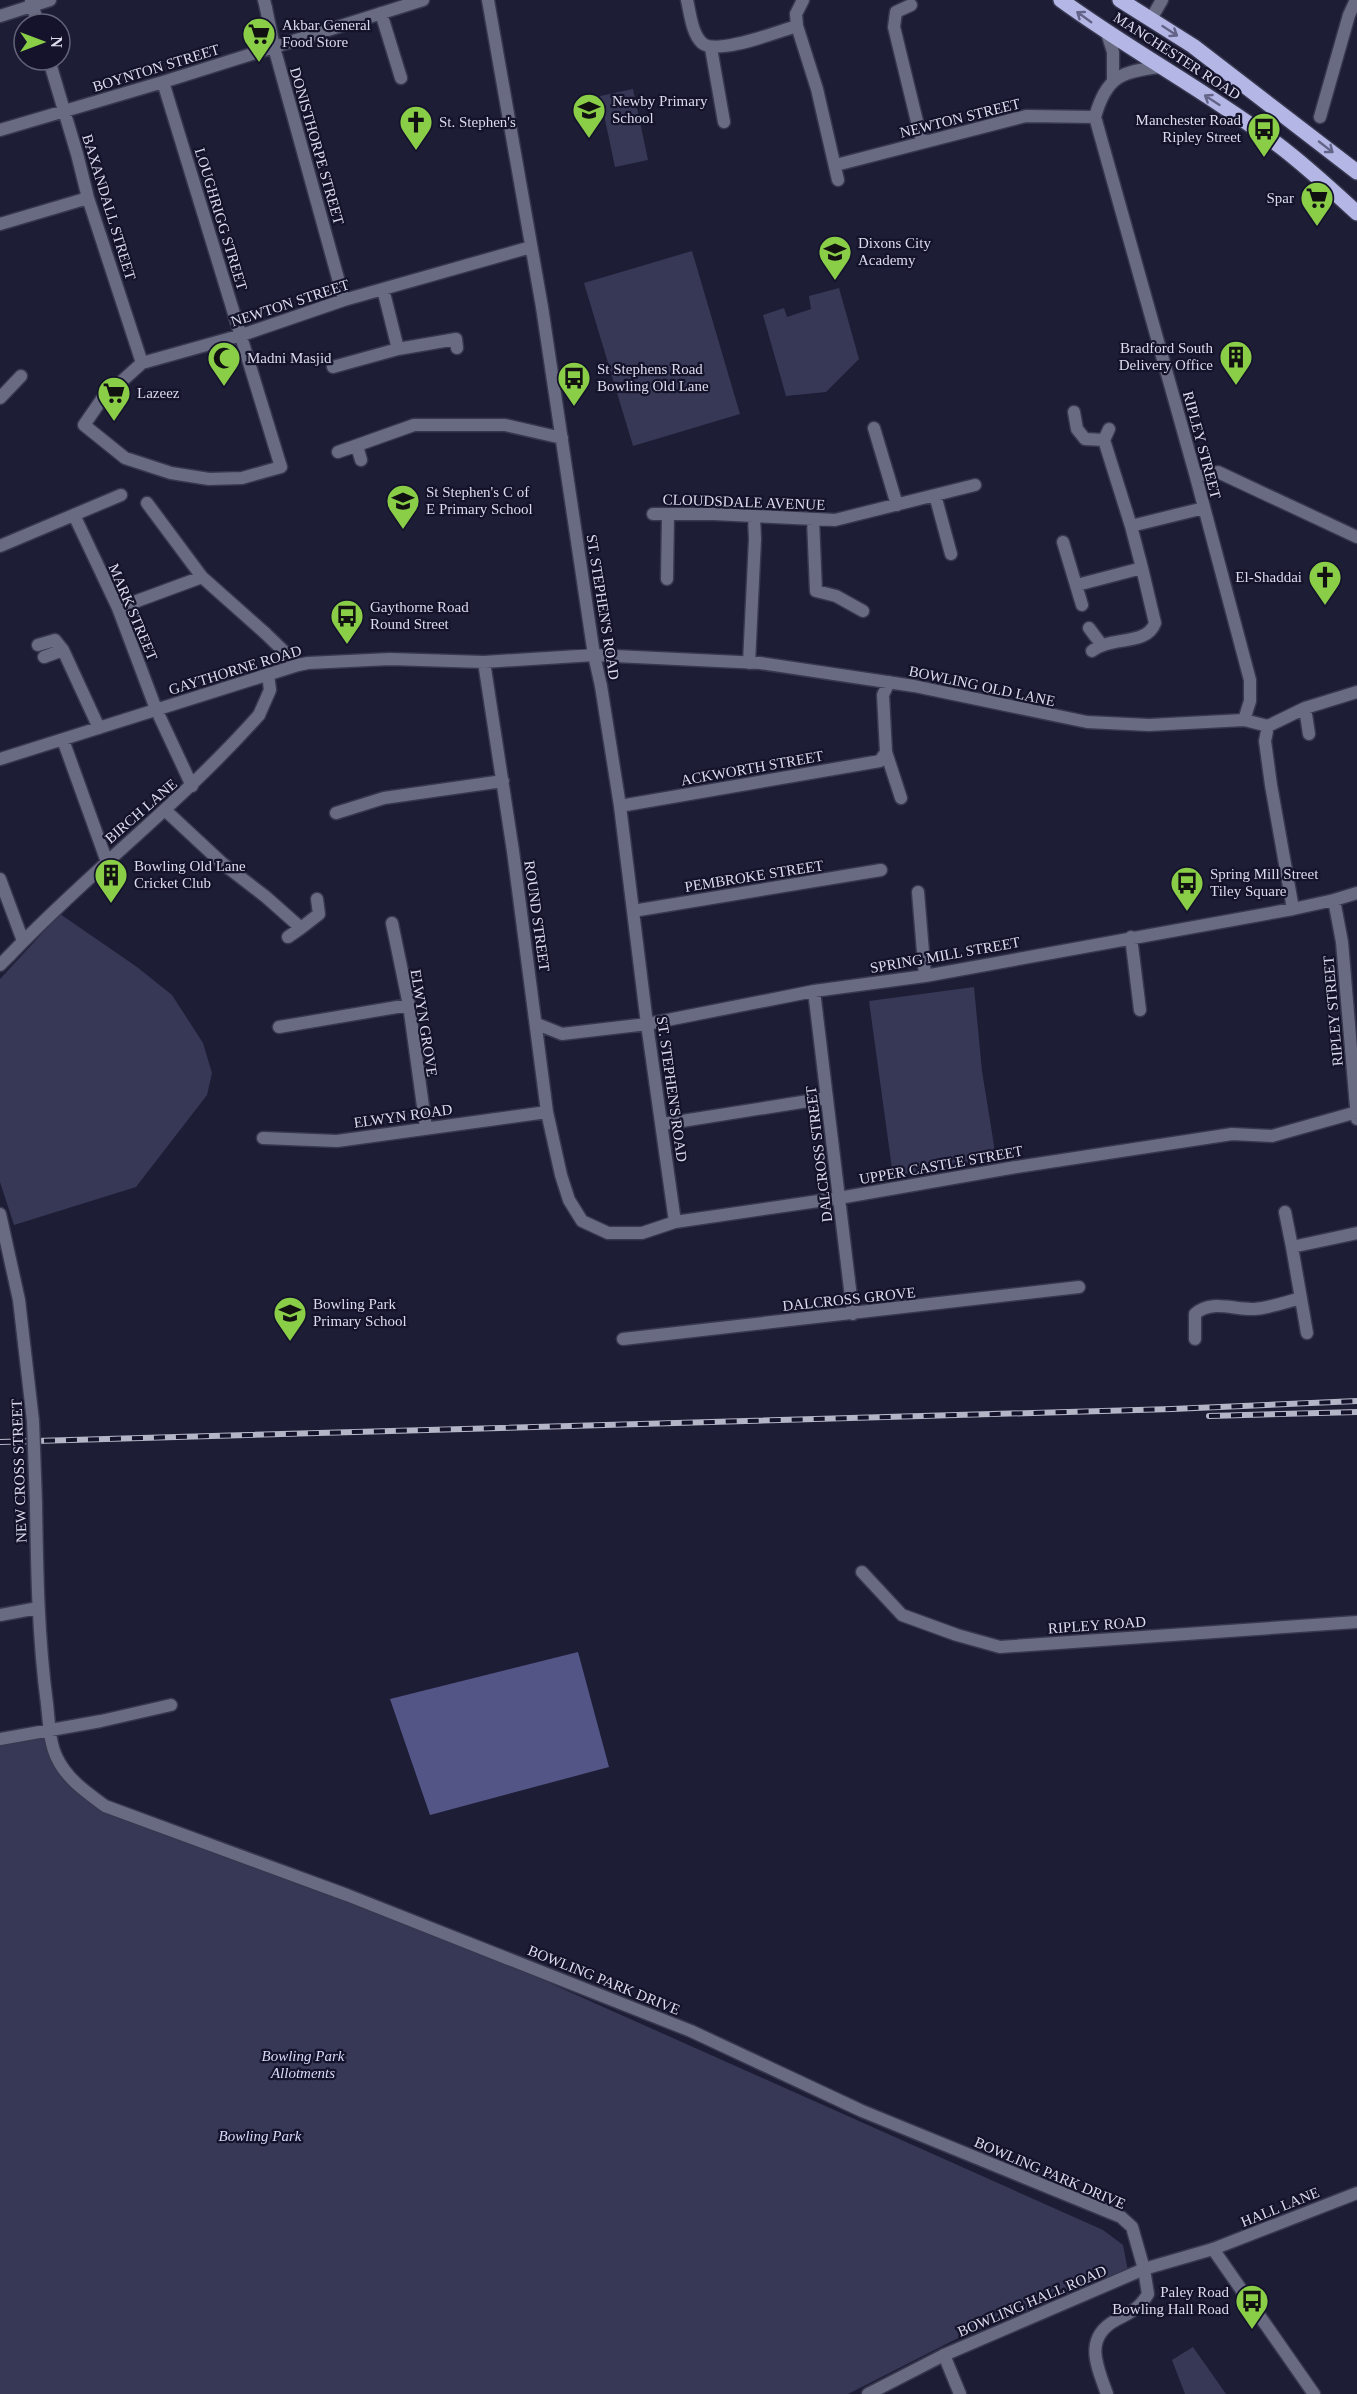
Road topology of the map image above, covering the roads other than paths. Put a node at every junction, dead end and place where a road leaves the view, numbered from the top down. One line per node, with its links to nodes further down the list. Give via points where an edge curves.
1 (50, 0): 10 (street)
2 (423, 0): 13 (street, BOYNTON STREET)
3 (488, 0): 37 (street, ST. STEPHEN'S ROAD)
4 (687, 0): 19 (street, via 695,33)
5 (803, 0): 16 (street, via 796,14)
6 (1061, 0): 17 (main road, MANCHESTER ROAD, one-way to 6)
7 (1120, 0): 15 (main road, MANCHESTER ROAD)
8 (1162, 0): 15 (street)
9 (1356, 0): 27 (street)
10 (32, 3): 14 (street)
11 (265, 4): 18 (street, DONISTHORPE STREET)
12 (911, 5): 30 (street, via 896,12 894,27)
13 (381, 13): 18 (street, BOYNTON STREET); 22 (street)
14 (0, 16)
15 (1151, 19): 32 (main road, MANCHESTER ROAD, one-way to 32, via 1250,87)
16 (797, 26): 19 (street); 31 (street)
17 (1107, 33): 20 (main road, MANCHESTER ROAD); 23 (street, via 1113,52)
18 (274, 47): 24 (street, BOYNTON STREET); 39 (street, DONISTHORPE STREET)
19 (711, 48): 28 (street)
20 (1161, 67): 23 (street); 35 (main road, MANCHESTER ROAD, one-way to 20, via 1279,145)
21 (53, 72): 25 (street, BAXANDALL STREET)
22 (401, 78)
23 (1113, 80): 26 (street, via 1102,92)
24 (163, 82): 25 (street, BOYNTON STREET); 40 (street, LOUGHRIGG STREET)
25 (65, 111): 29 (street, BOYNTON STREET); 34 (street, BAXANDALL STREET)
26 (1095, 117): 30 (street, NEWTON STREET, via 1026,116); 54 (street, RIPLEY STREET)
27 (1320, 117)
28 (724, 122)
29 (0, 130)
30 (922, 142): 31 (street, NEWTON STREET)
31 (836, 165): 33 (street)
32 (1357, 172)
33 (838, 180)
34 (88, 198): 36 (street); 43 (street, BAXANDALL STREET)
35 (1357, 213)
36 (0, 224)
37 (531, 247): 38 (street, NEWTON STREET); 50 (street, ST. STEPHEN'S ROAD)
38 (383, 289): 39 (street, NEWTON STREET); 42 (street)
39 (344, 300): 40 (street, NEWTON STREET)
40 (242, 335): 43 (street, NEWTON STREET); 48 (street, LOUGHRIGG STREET, via 281,467 242,478 209,479 171,473 125,458)
41 (457, 348): 42 (street, via 456,339)
42 (398, 349): 44 (street)
43 (142, 363): 48 (street, NEWTON STREET, via 102,399)
44 (333, 367)
45 (21, 376): 46 (street)
46 (2, 392)
47 (1074, 412): 66 (street, via 1077,429 1085,439 1107,435)
48 (84, 425)
49 (874, 428): 59 (street)
50 (562, 438): 51 (street, via 505,425 414,425); 80 (street, ST. STEPHEN'S ROAD)
51 (357, 446): 52 (street); 53 (street)
52 (338, 452)
53 (361, 460)
54 (1196, 477): 60 (street, RIPLEY STREET); 67 (street, via 1218,472)
55 (975, 485): 57 (street, CLOUDSDALE AVENUE)
56 (121, 495): 62 (street)
57 (935, 495): 59 (street, CLOUDSDALE AVENUE); 70 (street)
58 (147, 503): 72 (street)
59 (897, 505): 65 (street, CLOUDSDALE AVENUE, via 835,519)
60 (1204, 508): 66 (street); 89 (street, RIPLEY STREET, via 1250,680 1250,701)
61 (652, 514): 63 (street, CLOUDSDALE AVENUE)
62 (74, 515): 69 (street); 76 (street, MARK STREET)
63 (668, 515): 64 (street, CLOUDSDALE AVENUE); 73 (street)
64 (754, 517): 65 (street, CLOUDSDALE AVENUE); 82 (street)
65 (813, 519): 77 (street, via 816,591 836,596)
66 (1131, 526): 71 (street)
67 (1357, 537)
68 (1063, 542): 74 (street)
69 (0, 546)
70 (951, 554)
71 (1142, 568): 74 (street); 78 (street, via 1155,623 1153,631 1140,638 1096,647)
72 (202, 577): 76 (street); 83 (street)
73 (667, 579)
74 (1077, 585): 75 (street)
75 (1082, 605)
76 (118, 608): 88 (street, MARK STREET)
77 (863, 611)
78 (1089, 628)
79 (63, 650): 79 (street, via 55,640 41,651); 91 (street)
80 (594, 655): 81 (street, GAYTHORNE ROAD); 82 (street, BOWLING OLD LANE); 99 (street, ST. STEPHEN'S ROAD)
81 (484, 662): 83 (street, GAYTHORNE ROAD, via 390,659); 96 (street, ROUND STREET)
82 (749, 663): 85 (street, BOWLING OLD LANE)
83 (298, 665): 84 (street, GAYTHORNE ROAD)
84 (268, 674): 88 (street, GAYTHORNE ROAD); 97 (street, BIRCH LANE, via 270,690 259,715)
85 (889, 682): 89 (street, BOWLING OLD LANE, via 1087,722 1149,725); 94 (street, via 884,695)
86 (1357, 692): 87 (street)
87 (1305, 708): 90 (street); 92 (street)
88 (156, 709): 91 (street, GAYTHORNE ROAD); 97 (street, MARK STREET)
89 (1244, 720): 90 (street, BOWLING OLD LANE)
90 (1268, 726): 109 (street, via 1265,741 1269,774)
91 (99, 728): 93 (street, GAYTHORNE ROAD)
92 (1309, 734)
93 (63, 740): 95 (street, GAYTHORNE ROAD); 102 (street)
94 (886, 752): 98 (street); 99 (street, ACKWORTH STREET, via 880,761)
95 (0, 759)
96 (504, 781): 101 (street, via 384,798); 121 (street, ROUND STREET)
97 (192, 786): 100 (street, BIRCH LANE)
98 (901, 798)
99 (620, 806): 110 (street, ST. STEPHEN'S ROAD)
100 (165, 810): 102 (street, BIRCH LANE); 112 (street)
101 (336, 813)
102 (107, 862): 115 (street, BIRCH LANE)
103 (881, 870): 110 (street, PEMBROKE STREET)
104 (0, 879): 115 (street)
105 (918, 892): 117 (street)
106 (1357, 893): 108 (street, SPRING MILL STREET)
107 (317, 899): 112 (street, via 319,914)
108 (1334, 900): 109 (street, SPRING MILL STREET); 126 (street, RIPLEY STREET, via 1342,942)
109 (1293, 909): 114 (street, SPRING MILL STREET)
110 (633, 911): 122 (street, ST. STEPHEN'S ROAD)
111 (392, 923): 119 (street, ELWYN GROVE)
112 (301, 928): 113 (street)
113 (288, 937)
114 (1131, 937): 117 (street, SPRING MILL STREET); 120 (street)
115 (23, 941): 116 (street, BIRCH LANE)
116 (5, 961)
117 (925, 976): 118 (street, SPRING MILL STREET)
118 (814, 991): 122 (street, SPRING MILL STREET); 124 (street, DALCROSS STREET)
119 (409, 1005): 123 (street); 128 (street, ELWYN GROVE)
120 (1140, 1010)
121 (537, 1024): 122 (street, SPRING MILL STREET, via 562,1034); 125 (street, ROUND STREET)
122 (647, 1024): 127 (street, ST. STEPHEN'S ROAD)
123 (279, 1027)
124 (827, 1098): 127 (street); 131 (street, DALCROSS STREET)
125 (547, 1112): 128 (street, ELWYN ROAD); 130 (street, ROUND STREET)
126 (1357, 1115): 131 (street, UPPER CASTLE STREET, via 1272,1136 1232,1134)
127 (663, 1124): 134 (street, ST. STEPHEN'S ROAD)
128 (426, 1128): 129 (street, ELWYN ROAD, via 337,1141)
129 (263, 1138)
130 (561, 1175): 134 (street, UPPER CASTLE STREET, via 569,1200 582,1221 608,1233 642,1233)
131 (839, 1197): 134 (street, UPPER CASTLE STREET); 139 (street, DALCROSS STREET)
132 (1284, 1212): 136 (street)
133 (0, 1214): 144 (street, NEW CROSS STREET, bridge, via 24,1333 33,1421)
134 (675, 1222)
135 (1357, 1233): 136 (street)
136 (1292, 1247): 138 (street)
137 (1079, 1287): 139 (street, DALCROSS GROVE)
138 (1301, 1298): 140 (street); 142 (street, via 1255,1309 1205,1307 1195,1314)
139 (853, 1314): 141 (street, DALCROSS GROVE)
140 (1307, 1333)
141 (623, 1339)
142 (1195, 1339)
143 (862, 1572): 146 (street, RIPLEY ROAD, via 903,1615 1000,1647)
144 (38, 1608): 145 (street); 148 (street, NEW CROSS STREET)
145 (0, 1615)
146 (1357, 1622)
147 (171, 1705): 148 (street)
148 (50, 1729): 149 (street); 152 (street, BOWLING PARK DRIVE, via 56,1757 76,1784 105,1806 347,1895 691,2031 862,2111 1121,2217 1132,2227)
149 (0, 1738)
150 (1357, 2193): 151 (street, HALL LANE)
151 (1213, 2249): 152 (street, BOWLING HALL ROAD); 157 (street)
152 (1144, 2269): 153 (street, BOWLING HALL ROAD); 156 (street, BOWLING PARK DRIVE, via 1148,2294 1141,2306 1112,2322 1095,2344)
153 (944, 2355): 154 (street, BOWLING HALL ROAD); 155 (street)
154 (868, 2394)
155 (960, 2394)
156 (1107, 2394)
157 (1314, 2394)

